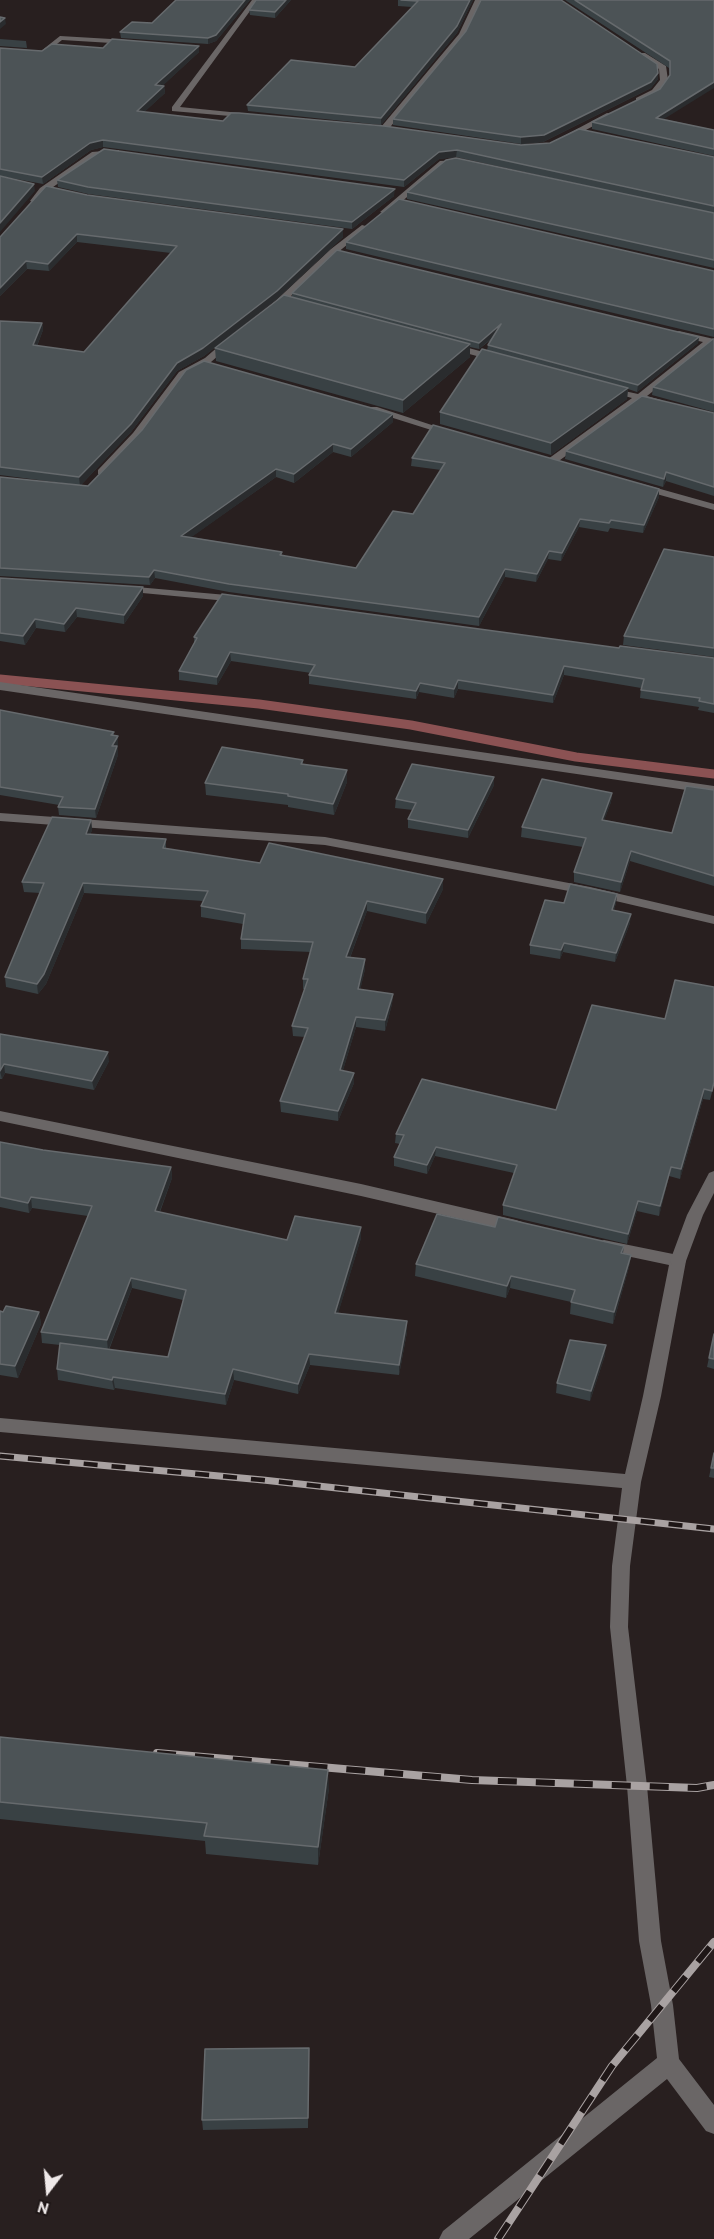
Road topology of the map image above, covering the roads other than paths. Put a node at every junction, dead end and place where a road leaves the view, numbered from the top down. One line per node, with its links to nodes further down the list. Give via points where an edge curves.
1 (255, 0): 5 (street)
2 (478, 0): 12 (street, via 462,35)
3 (139, 43): 6 (street, via 60,38 43,53)
4 (206, 48): 5 (street)
5 (218, 49): 10 (street, via 176,109)
6 (0, 50)
7 (634, 50): 8 (street, via 663,68 664,80 655,92)
8 (626, 107)
9 (617, 111): 14 (street)
10 (256, 117)
11 (372, 128): 12 (street)
12 (384, 129): 13 (street)
13 (395, 130)
14 (579, 131): 15 (street); 16 (street)
15 (590, 133)
16 (557, 141)
17 (459, 150): 19 (street)
18 (125, 153): 22 (street, via 95,154)
19 (456, 161): 20 (street); 25 (street, via 443,162)
20 (468, 164)
21 (32, 187): 22 (street)
22 (43, 190): 24 (street); 28 (street)
23 (396, 191): 25 (street)
24 (54, 192)
25 (407, 192): 26 (street)
26 (396, 201): 27 (street); 30 (street)
27 (408, 204)
28 (28, 208)
29 (344, 232): 30 (street)
30 (356, 234): 31 (street)
31 (334, 250): 32 (street); 33 (street)
32 (345, 253)
33 (282, 302): 34 (street); 35 (street)
34 (293, 305)
35 (263, 316)
36 (664, 330): 38 (street)
37 (237, 336): 40 (street)
38 (712, 342): 44 (street)
39 (443, 345): 41 (street)
40 (203, 363): 42 (street); 49 (street, via 182,374 137,435)
41 (513, 363)
42 (214, 366)
43 (594, 385): 44 (street)
44 (640, 397): 46 (street); 48 (street, via 547,460)
45 (358, 405): 47 (street)
46 (672, 406)
47 (467, 438)
48 (563, 465)
49 (91, 483)
50 (628, 483): 51 (street)
51 (714, 507)
52 (118, 589): 53 (street)
53 (247, 600)
54 (0, 686): 55 (street)
55 (714, 790)
56 (0, 817): 57 (street, via 325,841 590,891)
57 (714, 920)
58 (0, 1116): 60 (street, via 361,1190)
59 (714, 1177): 62 (street)
60 (536, 1231)
61 (583, 1241): 62 (street)
62 (678, 1261): 64 (street)
63 (0, 1425): 64 (street)
64 (632, 1482): 65 (street, via 618,1627 650,1941)
65 (669, 2063): 66 (street); 67 (street)
66 (714, 2123)
67 (451, 2239)

